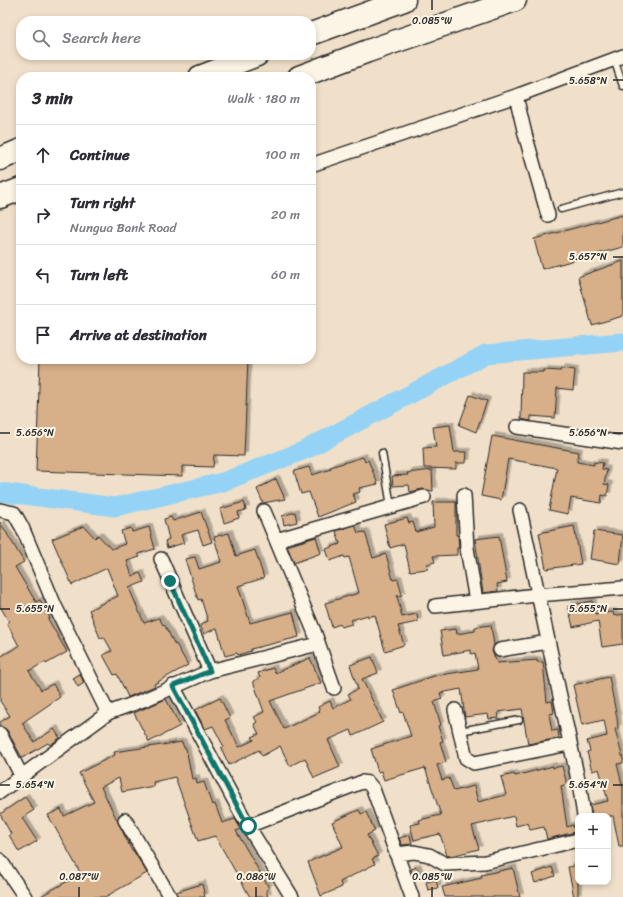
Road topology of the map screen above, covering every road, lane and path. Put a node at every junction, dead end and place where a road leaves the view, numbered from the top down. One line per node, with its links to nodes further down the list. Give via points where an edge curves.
1 (404, 0): 3 (highway)
2 (516, 0): 7 (highway)
3 (316, 32)
4 (618, 58): 8 (lane); 9 (street)
5 (243, 60): 6 (highway)
6 (213, 72)
7 (312, 72)
8 (623, 86)
9 (516, 96): 12 (street); 17 (street, via 524,134)
10 (16, 152): 11 (highway)
11 (0, 159)
12 (316, 163)
13 (16, 191): 15 (highway)
14 (623, 192): 16 (lane)
15 (0, 197)
16 (561, 209)
17 (548, 215)
18 (517, 427): 19 (street)
19 (623, 443)
20 (382, 453): 23 (lane)
21 (464, 495): 31 (street, via 467,548)
22 (424, 496): 23 (street)
23 (391, 506): 27 (street)
24 (0, 510): 40 (street, via 14,513 22,527 55,606)
25 (520, 510): 30 (street)
26 (264, 512): 27 (street)
27 (276, 540): 34 (street)
28 (161, 559): 36 (street)
29 (623, 588): 30 (street)
30 (537, 595): 31 (street); 33 (street)
31 (476, 601): 32 (street)
32 (434, 606)
33 (548, 642): 35 (street); 44 (street)
34 (318, 644): 36 (street); 38 (street)
35 (500, 650)
36 (210, 671): 37 (street)
37 (173, 686): 40 (street); 49 (street)
38 (334, 688)
39 (455, 710): 42 (street)
40 (108, 713): 45 (street)
41 (518, 720): 42 (lane)
42 (460, 731): 44 (street, via 466,758 474,763)
43 (0, 734): 45 (street)
44 (569, 744): 47 (street)
45 (21, 775): 46 (street)
46 (0, 792)
47 (584, 813)
48 (125, 820): 54 (street)
49 (248, 826): 51 (street, via 362,782 368,783 373,789); 55 (street)
50 (575, 841): 51 (street, via 485,862 445,864 429,855 414,852)
51 (396, 854): 56 (street)
52 (0, 860): 53 (street)
53 (25, 897)
54 (170, 897)
55 (292, 897)
56 (412, 897)

